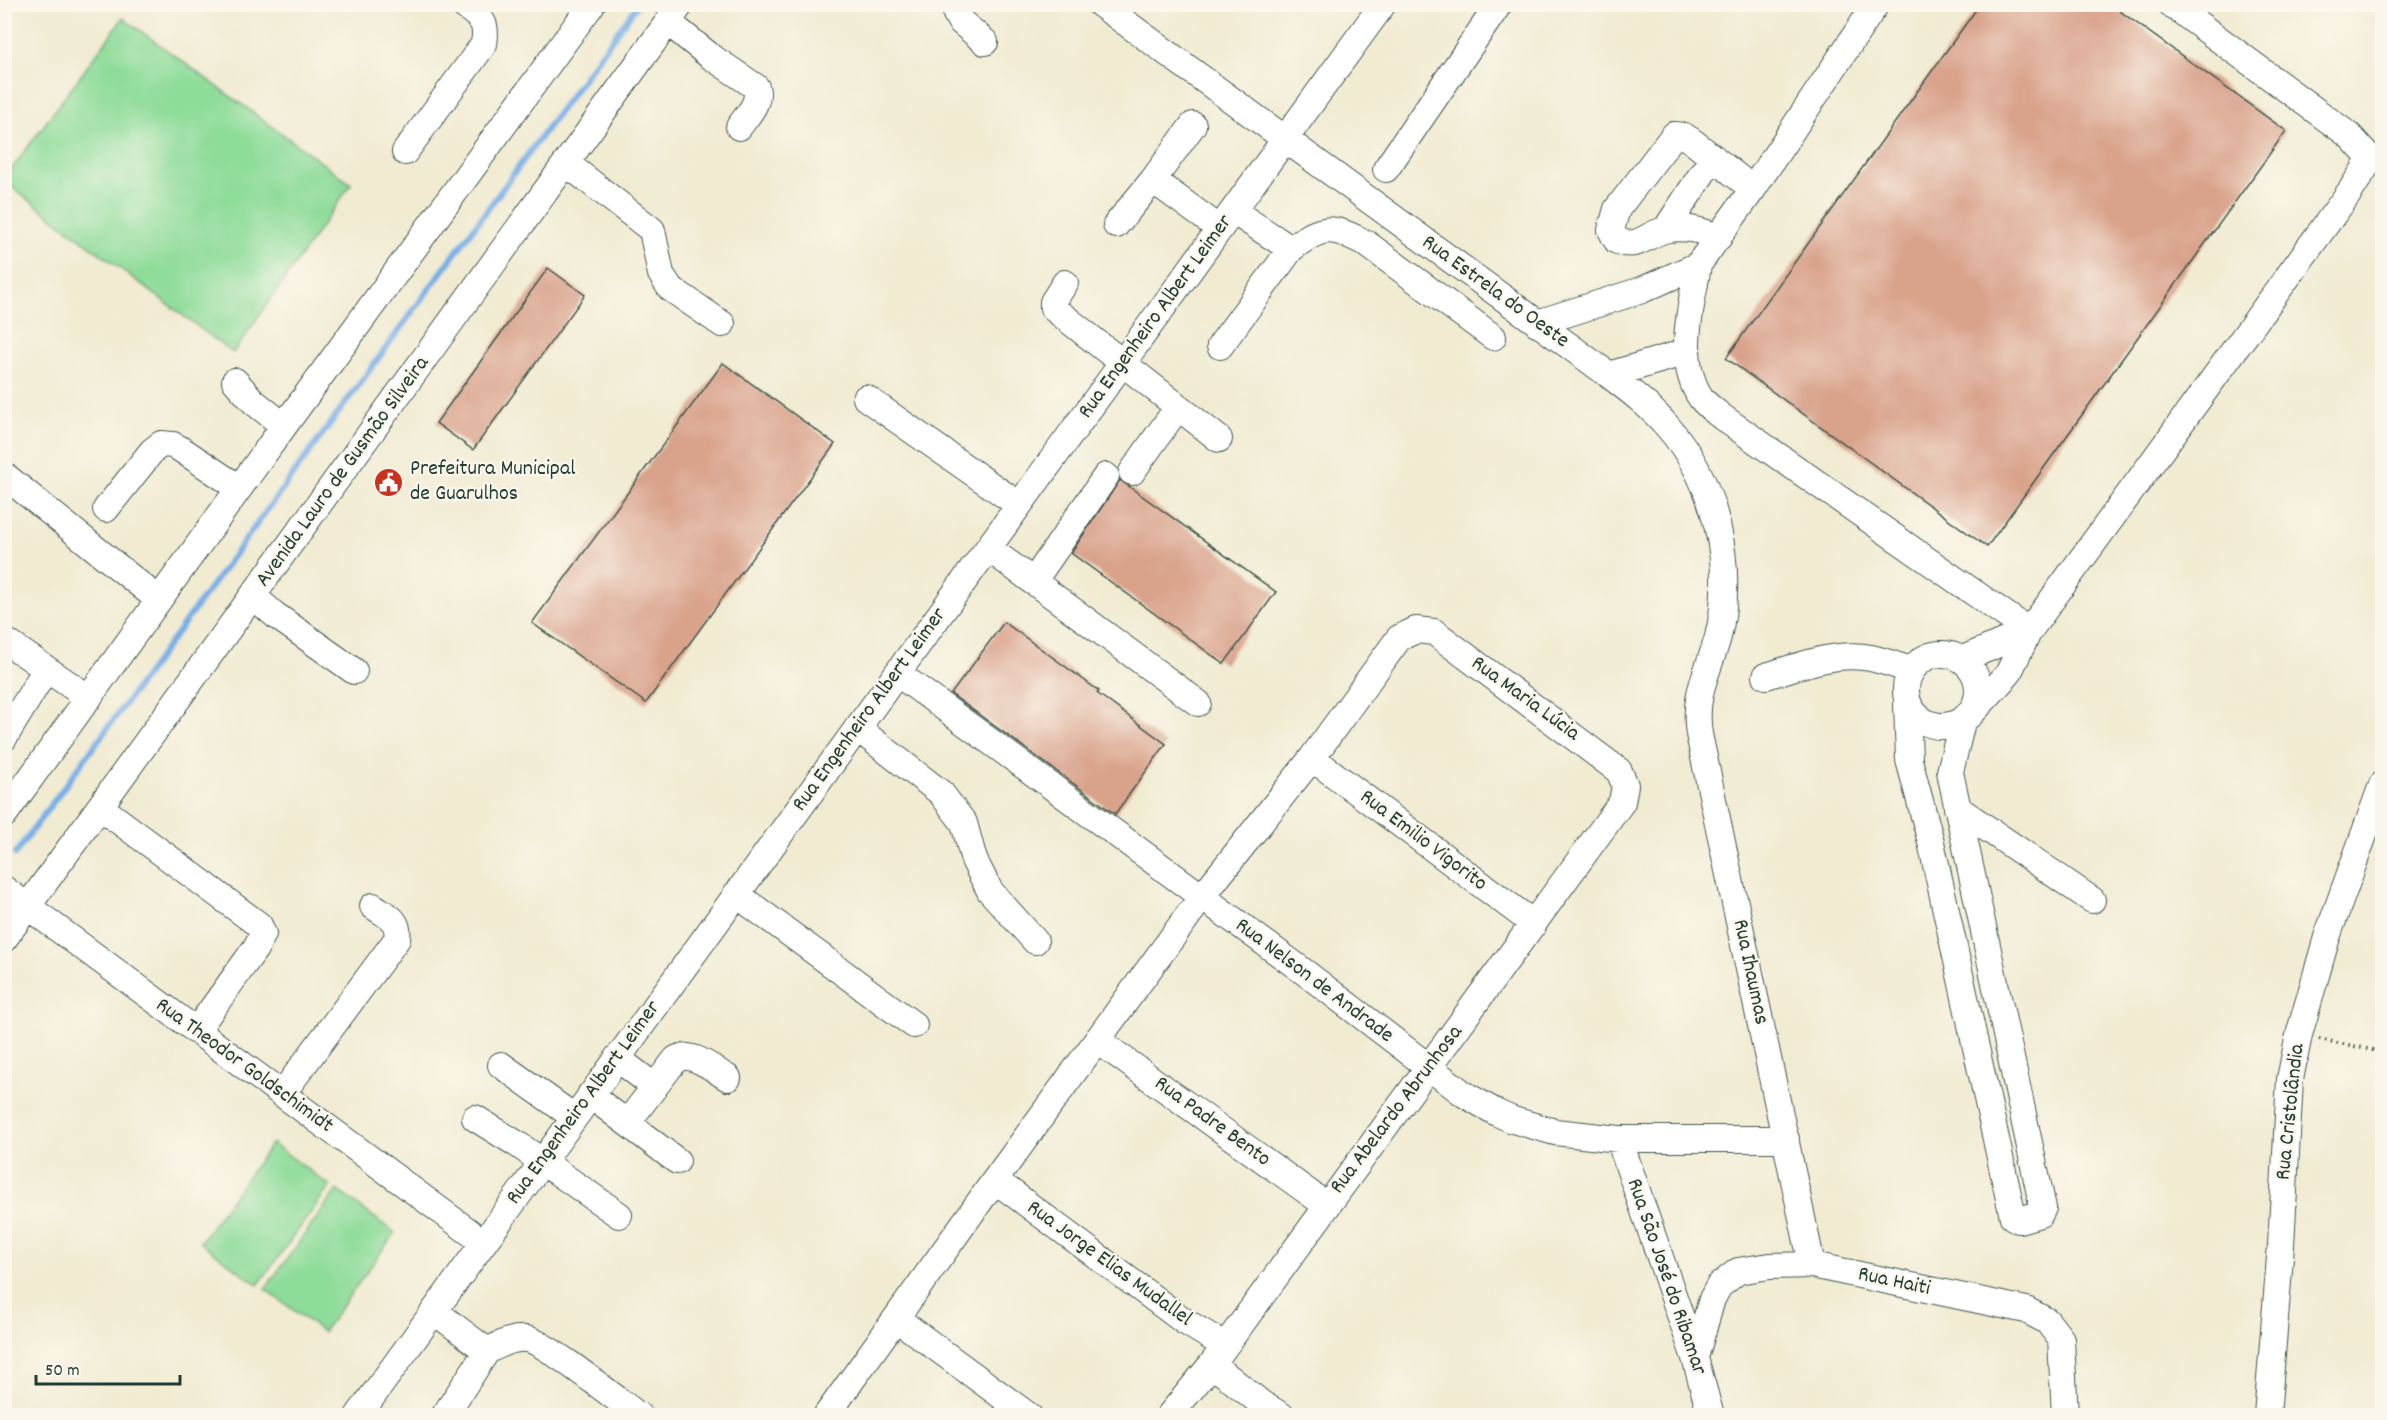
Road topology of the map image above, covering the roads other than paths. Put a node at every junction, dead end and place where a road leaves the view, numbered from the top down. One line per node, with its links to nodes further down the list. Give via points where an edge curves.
1 (462, 4): 14 (street, via 483,20 484,44)
2 (592, 4): 37 (street)
3 (958, 4): 10 (street, via 956,14 960,21)
4 (1100, 4): 13 (street, Rua Estrela do Oeste)
5 (1383, 4): 13 (street, Rua Engenheiro Albert Leimer)
6 (1499, 4): 17 (street)
7 (1876, 4): 19 (street)
8 (2171, 4): 49 (street, via 2349,136 2371,159)
9 (674, 13): 12 (street, via 710,56 756,87 756,104); 16 (street, Avenida Lauro de Gusmão Silveira)
10 (985, 42)
11 (1193, 125): 18 (street)
12 (739, 128)
13 (1285, 139): 20 (street, Rua Engenheiro Albert Leimer); 27 (street, Rua Estrela do Oeste)
14 (405, 152)
15 (1713, 157): 19 (street); 22 (street); 22 (street, via 1684,136 1674,135 1617,209 1611,230 1617,241 1631,245)
16 (566, 163): 28 (street, via 652,230 662,274 670,288); 47 (street, Avenida Lauro de Gusmão Silveira)
17 (1386, 169)
18 (1153, 180): 20 (street); 21 (street)
19 (1753, 189): 23 (street)
20 (1226, 220): 24 (street); 32 (street, Rua Engenheiro Albert Leimer)
21 (1116, 225)
22 (1666, 229): 23 (street, via 1684,227)
23 (1719, 237): 25 (street)
24 (1291, 249): 29 (street, via 1312,232 1333,229 1349,234); 30 (street)
25 (1698, 265): 27 (street, via 1642,290); 31 (street)
26 (1065, 283): 32 (street, via 1053,308)
27 (1537, 323): 33 (street, Rua Estrela do Oeste)
28 (722, 324)
29 (1493, 337)
30 (1220, 346)
31 (1686, 352): 33 (street); 49 (street, via 1693,382 1702,399 1722,417)
32 (1122, 363): 36 (street); 43 (street, Rua Engenheiro Albert Leimer)
33 (1609, 375): 57 (street, Rua Estrela do Oeste, via 1644,401 1675,435 1707,490 1717,523 1724,593 1718,636)
34 (236, 381): 37 (street, via 254,402)
35 (866, 398): 43 (street)
36 (1178, 407): 38 (street); 39 (street)
37 (284, 426): 42 (street)
38 (1219, 440)
39 (1132, 472)
40 (4, 475): 48 (street)
41 (1106, 476): 46 (street)
42 (239, 489): 44 (street, via 182,450 161,444); 48 (street)
43 (1019, 505): 45 (street, Rua Engenheiro Albert Leimer)
44 (106, 509)
45 (987, 548): 46 (street); 55 (street, Rua Engenheiro Albert Leimer)
46 (1033, 582): 59 (street)
47 (253, 597): 53 (street); 67 (street, Avenida Lauro de Gusmão Silveira)
48 (159, 600): 58 (street)
49 (2029, 631): 51 (street); 61 (street, via 2008,674)
50 (4, 640): 52 (street)
51 (1963, 659): 54 (street, via 1935,654); 61 (street, via 1976,675 1979,696)
52 (46, 669): 58 (street); 63 (street)
53 (354, 670)
54 (1911, 670): 56 (street, via 1853,657 1818,660); 60 (street, via 1905,687)
55 (897, 673): 62 (street, Rua Engenheiro Albert Leimer); 72 (street, Rua Nelson de Andrade)
56 (1766, 676)
57 (1702, 678): 93 (street, Rua Ihaumas, via 1697,711 1699,734)
58 (89, 698): 69 (street)
59 (1198, 703)
60 (1907, 703): 61 (street, via 1921,720 1941,727); 68 (street, via 1909,760 1931,842 2013,1217 2019,1220 2040,1214 2043,1208)
61 (1966, 718): 68 (street, via 1950,772)
62 (857, 728): 71 (street, Rua Engenheiro Albert Leimer); 78 (street, via 941,793 964,823 974,860 990,891)
63 (4, 738)
64 (1312, 758): 66 (street, Rua Maria Lúcia, via 1399,639 1416,630 1434,632 1619,771 1625,785); 72 (street); 76 (street, Rua Emilio Vigorito)
65 (2382, 785): 115 (street, Rua Cristolândia, via 2327,937 2290,1079)
66 (1623, 801): 76 (street, Rua Abelardo Abrunhosa)
67 (100, 807): 75 (street, Avenida Lauro de Gusmão Silveira); 80 (street, via 259,925 262,934 255,949)
68 (1957, 808): 73 (street)
69 (4, 816)
70 (4, 889): 75 (street, Rua Theodor Goldschimidt)
71 (736, 894): 79 (street); 82 (street, Rua Engenheiro Albert Leimer)
72 (1201, 898): 81 (street); 84 (street, Rua Nelson de Andrade)
73 (2092, 900)
74 (373, 906): 87 (street, via 395,922 397,939)
75 (28, 907): 77 (street, Avenida Lauro de Gusmão Silveira); 80 (street, Rua Theodor Goldschimidt)
76 (1534, 924): 84 (street, Rua Abelardo Abrunhosa)
77 (4, 939)
78 (1035, 942)
79 (914, 1025)
80 (196, 1031): 87 (street, Rua Theodor Goldschimidt)
81 (1097, 1040): 96 (street); 97 (street, Rua Padre Bento)
82 (617, 1058): 86 (street); 88 (street, Rua Engenheiro Albert Leimer)
83 (501, 1065): 89 (street)
84 (1428, 1067): 92 (street, Rua Nelson de Andrade, via 1481,1104 1513,1120 1555,1132); 97 (street, Rua Abelardo Abrunhosa)
85 (728, 1078): 86 (street, via 683,1055)
86 (655, 1087): 91 (street)
87 (282, 1094): 99 (street, Rua Theodor Goldschimidt)
88 (590, 1095): 89 (street, Rua Engenheiro Albert Leimer); 91 (street)
89 (574, 1117): 94 (street, Rua Engenheiro Albert Leimer)
90 (476, 1118): 94 (street)
91 (627, 1123): 95 (street)
92 (1619, 1139): 93 (street, Rua Nelson de Andrade); 105 (street, Rua São José do Ribamar)
93 (1786, 1139): 100 (street, Rua Ihaumas)
94 (542, 1161): 98 (street); 99 (street, Rua Engenheiro Albert Leimer)
95 (677, 1161)
96 (995, 1180): 102 (street); 104 (street, Rua Jorge Elias Mudallel, via 1184,1321)
97 (1326, 1205): 104 (street, Rua Abelardo Abrunhosa)
98 (619, 1215)
99 (483, 1242): 101 (street, Rua Engenheiro Albert Leimer)
100 (1812, 1265): 105 (street, Rua Haiti, via 1738,1271 1726,1279 1712,1299); 114 (street, Rua Haiti, via 2026,1310 2047,1321 2061,1339)
101 (434, 1311): 103 (street); 106 (street, Rua Engenheiro Albert Leimer)
102 (897, 1319): 109 (street); 110 (street)
103 (488, 1351): 107 (street); 108 (street, via 506,1341 528,1339)
104 (1218, 1355): 111 (street, Rua Abelardo Abrunhosa); 112 (street, Rua Jorge Elias Mudallel, via 1262,1404)
105 (1695, 1358): 113 (street, Rua São José do Ribamar)
106 (358, 1416)
107 (444, 1416)
108 (639, 1416)
109 (826, 1416)
110 (1029, 1416)
111 (1168, 1416)
112 (1282, 1416)
113 (1711, 1416)
114 (2065, 1416)
115 (2267, 1416)

